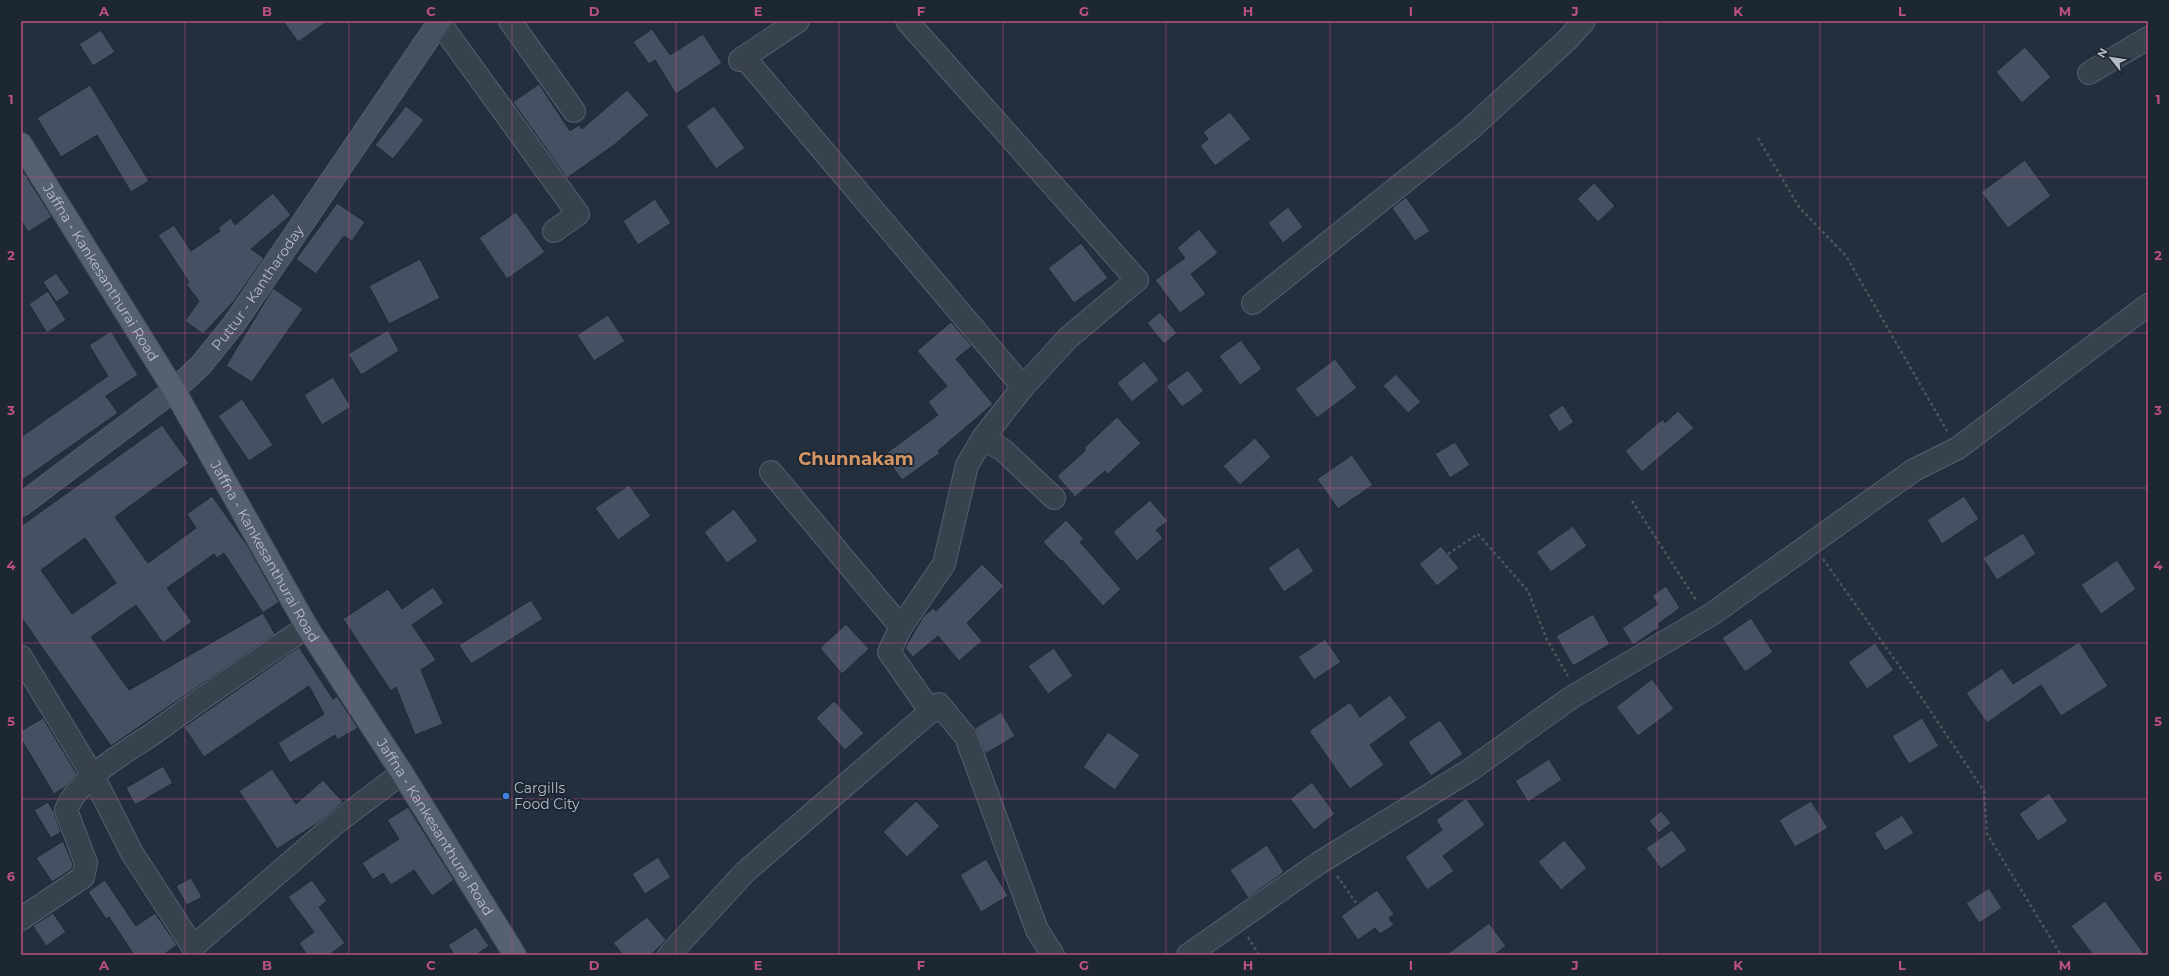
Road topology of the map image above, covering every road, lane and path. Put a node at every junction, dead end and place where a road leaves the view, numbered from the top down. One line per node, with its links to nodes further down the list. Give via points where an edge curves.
1 (510, 21): 8 (street)
2 (798, 21): 14 (street, via 742,58)
3 (907, 21): 14 (street, via 1136,280 1069,337)
4 (1584, 21): 12 (street, via 1566,41 1469,130)
5 (439, 22): 11 (street, via 578,214); 15 (main road, Puttur - Kantharoday, via 234,324 201,365)
6 (2148, 38): 7 (street)
7 (2089, 73)
8 (574, 110)
9 (1758, 138): 17 (path, via 1799,207 1846,256)
10 (21, 144): 15 (main road, Jaffna - Kankesanthurai Road)
11 (554, 231)
12 (1253, 303)
13 (2148, 305): 17 (street)
14 (1023, 387): 16 (street)
15 (174, 390): 21 (main road, Puttur - Kantharoday); 25 (main road, Jaffna - Kankesanthurai Road)
16 (983, 438): 19 (street, via 1003,450); 26 (street, via 967,464 944,564)
17 (1958, 448): 22 (street, via 1914,470)
18 (771, 472): 26 (street)
19 (1054, 498)
20 (1632, 501): 24 (path)
21 (21, 505)
22 (1812, 543): 24 (street); 40 (path, via 1984,791 1987,834)
23 (1448, 554): 28 (path, via 1478,534 1528,591 1547,640)
24 (1707, 617): 28 (street)
25 (307, 627): 30 (main road, Jaffna - Kankesanthurai Road); 31 (street)
26 (901, 627): 29 (street, via 889,652)
27 (21, 657): 31 (street)
28 (1579, 693): 32 (street, via 1470,770)
29 (931, 712): 37 (street, via 745,872); 38 (street, via 939,704 966,737 1037,930)
30 (402, 772): 35 (street, via 336,823); 36 (main road, Jaffna - Kankesanthurai Road)
31 (93, 776): 34 (street, via 69,802 66,810 86,863 83,877); 35 (street, via 132,853)
32 (1325, 859): 33 (path); 39 (street)
33 (1358, 904)
34 (21, 918)
35 (190, 951)
36 (516, 955)
37 (668, 955)
38 (1052, 955)
39 (1188, 955)
40 (2061, 955)

